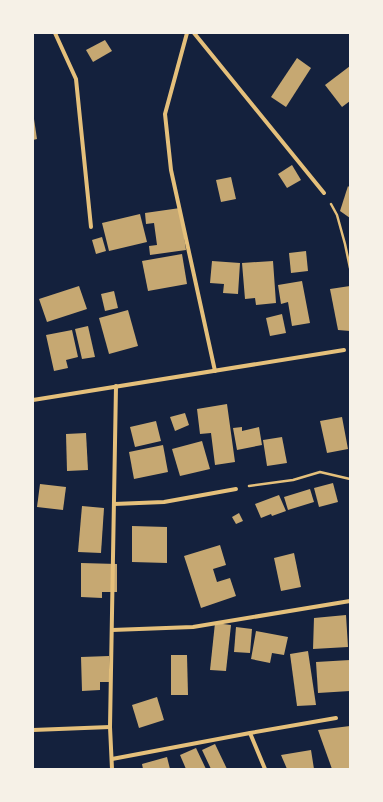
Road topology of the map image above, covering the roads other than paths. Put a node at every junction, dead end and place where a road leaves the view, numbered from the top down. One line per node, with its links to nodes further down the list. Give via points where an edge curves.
1 (55, 33): 5 (street, via 76,79)
2 (187, 33): 7 (street, via 165,114 171,170)
3 (194, 33): 4 (street)
4 (324, 193)
5 (91, 227)
6 (344, 350): 7 (street)
7 (215, 371): 8 (street)
8 (116, 386): 9 (street); 11 (street)
9 (33, 400)
10 (236, 488): 11 (street, via 164,502)
11 (114, 504): 13 (street)
12 (350, 601): 13 (street, via 193,627)
13 (112, 630): 15 (street)
14 (336, 718): 17 (street)
15 (110, 727): 16 (street); 18 (street)
16 (33, 730)
17 (250, 733): 18 (street); 20 (street)
18 (112, 759): 19 (street)
19 (112, 769)
20 (265, 769)

